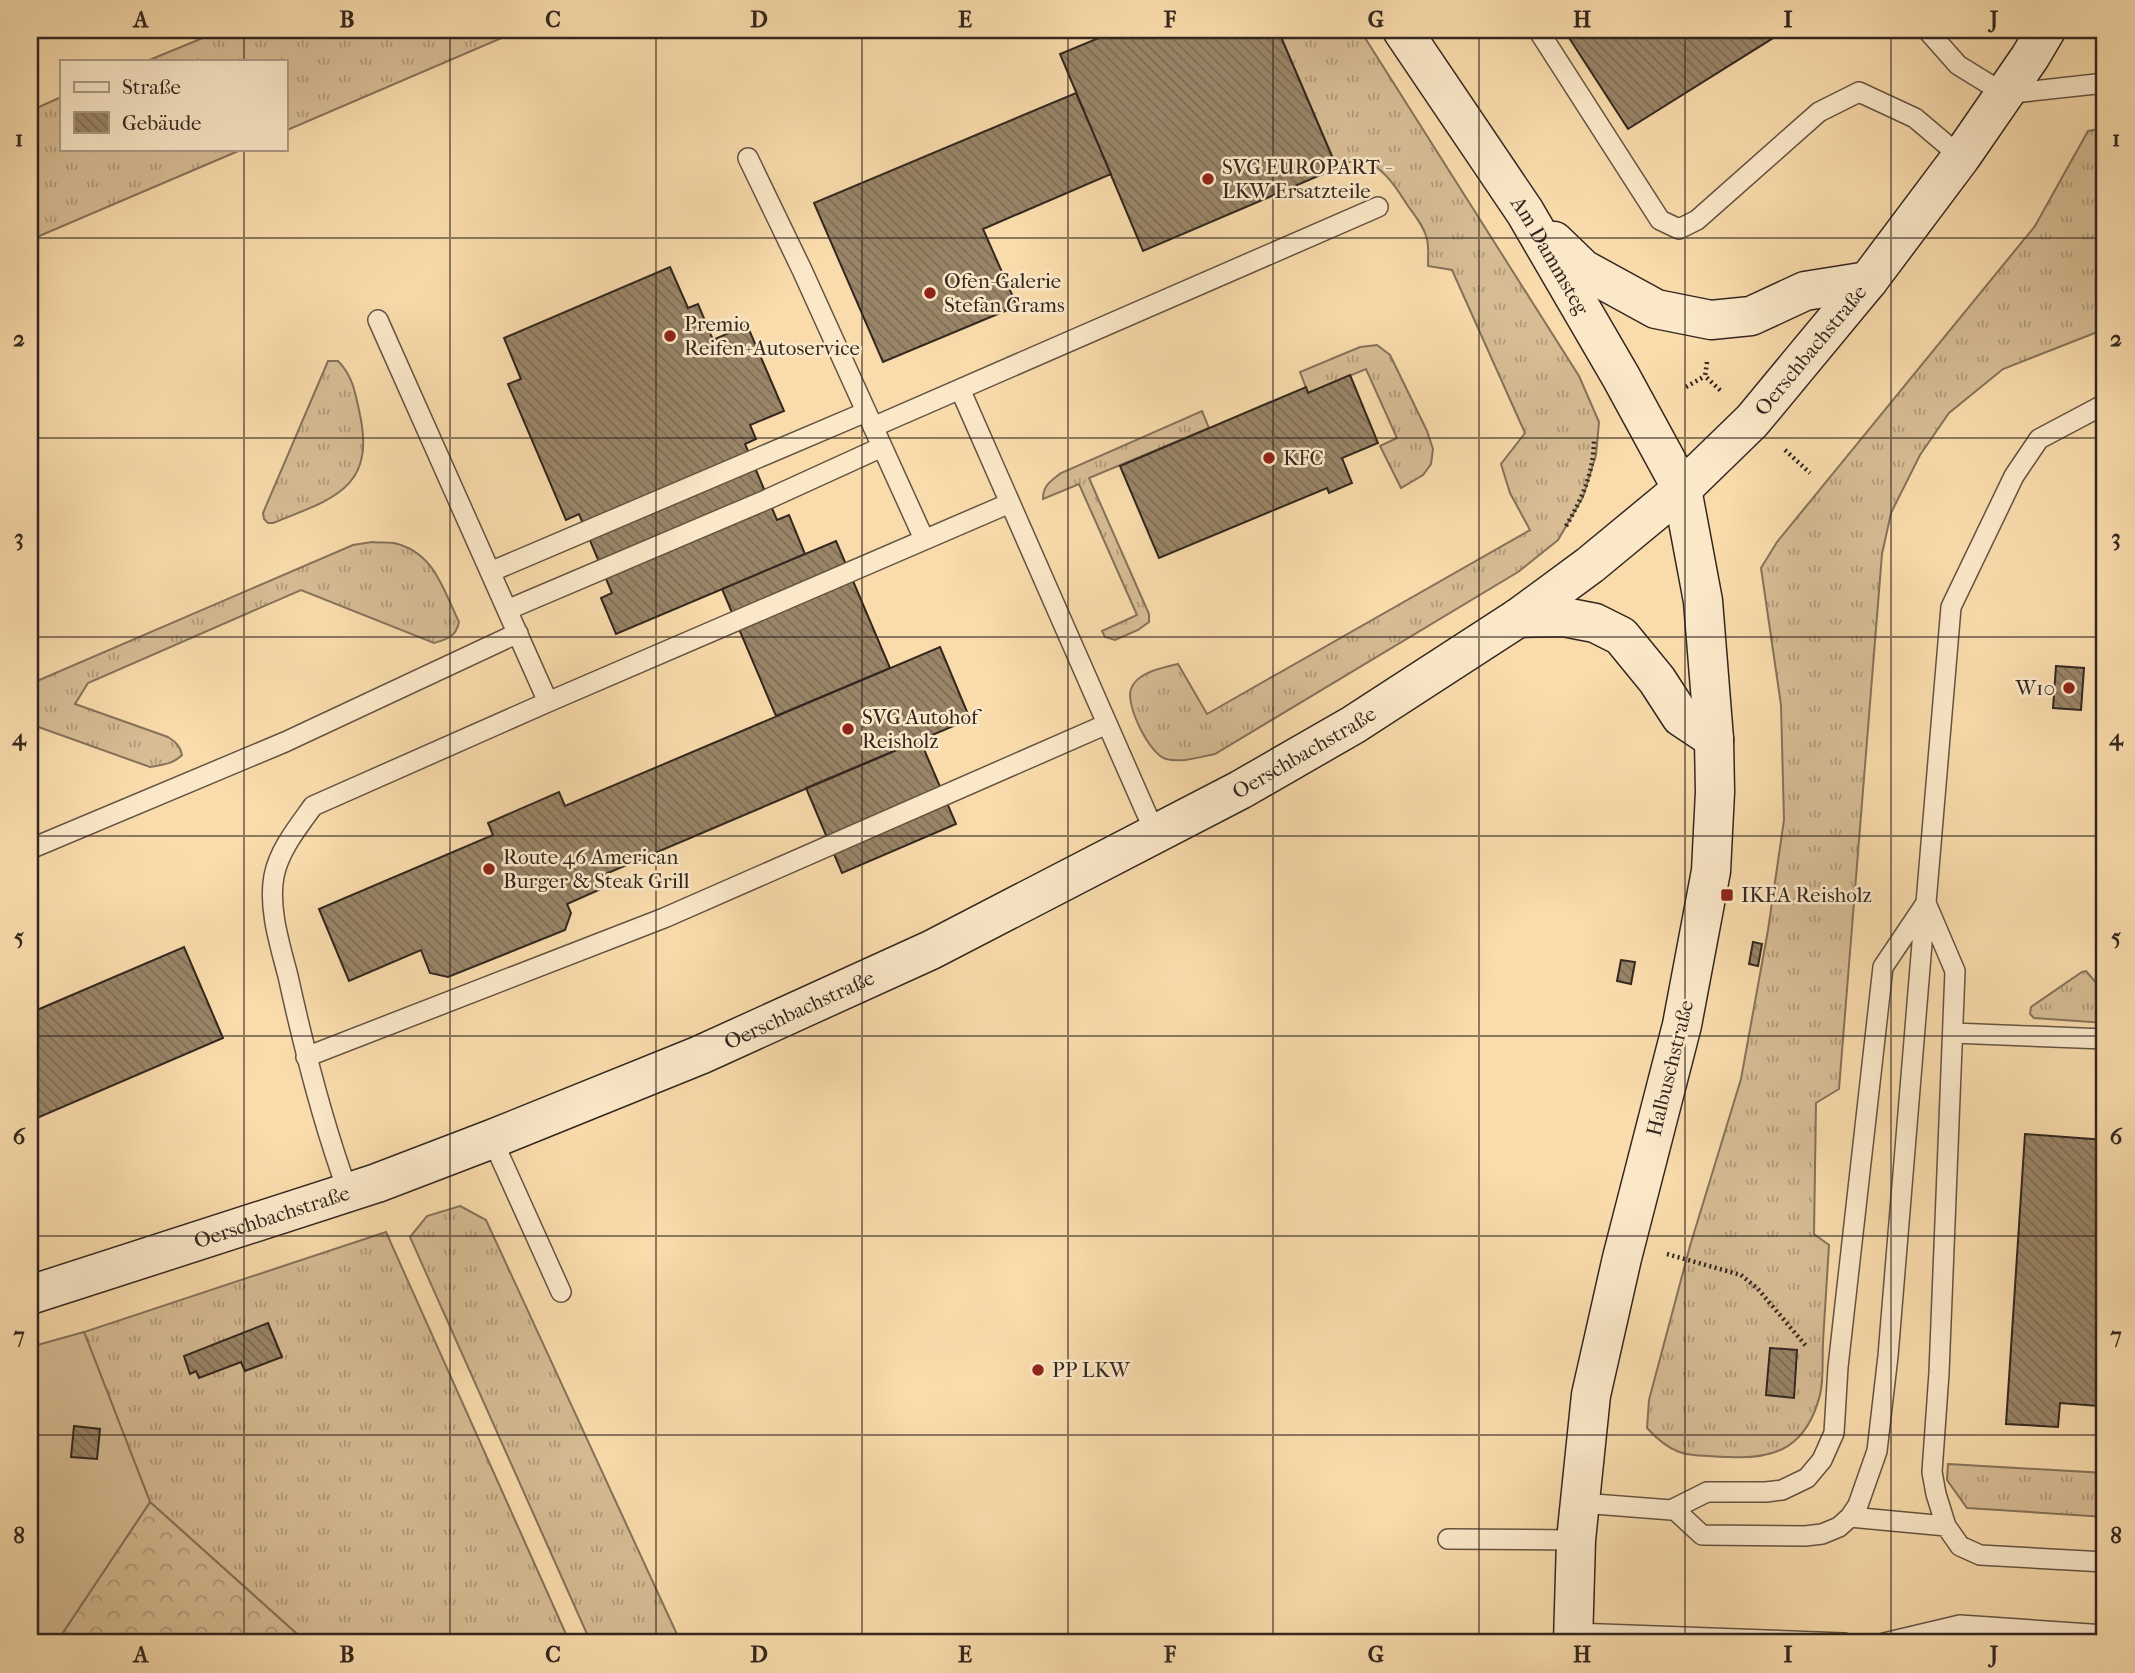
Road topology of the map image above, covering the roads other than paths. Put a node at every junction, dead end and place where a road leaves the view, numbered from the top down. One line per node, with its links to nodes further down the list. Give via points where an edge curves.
1 (1402, 30): 10 (main road, Am Dammsteg)
2 (1538, 30): 7 (lane, via 1660,220 1679,229 1698,220 1734,190 1819,112 1859,92 1915,118)
3 (1927, 30): 6 (lane, via 1958,65)
4 (2046, 30): 6 (main road, Oerschbachstraße)
5 (2105, 83): 6 (lane)
6 (2005, 94): 7 (main road, Oerschbachstraße)
7 (1961, 157): 11 (main road, Oerschbachstraße)
8 (748, 158): 15 (lane)
9 (1378, 207): 13 (lane)
10 (1525, 212): 11 (main road, via 1583,269 1656,309 1710,320 1751,316 1805,291); 17 (main road, Am Dammsteg)
11 (1868, 281): 17 (main road, Oerschbachstraße, via 1752,421)
12 (378, 320): 20 (lane)
13 (960, 389): 15 (lane); 18 (lane)
14 (2105, 404): 29 (lane, via 2039,439 2014,476 1951,607)
15 (869, 419): 16 (lane); 20 (lane)
16 (882, 447): 19 (lane); 21 (lane)
17 (1682, 489): 22 (main road, Oerschbachstraße); 26 (main road, Halbuschstraße, via 1703,601)
18 (1010, 503): 19 (lane); 25 (lane)
19 (925, 539): 24 (lane)
20 (490, 572): 21 (lane)
21 (507, 610): 23 (lane)
22 (1518, 618): 26 (main road, via 1564,617 1595,623 1621,636 1681,717); 27 (main road, Oerschbachstraße, via 1353,725)
23 (518, 633): 24 (lane); 28 (lane, via 285,742)
24 (548, 702): 32 (lane, via 313,806 290,838 274,873 272,894)
25 (1107, 724): 27 (lane); 32 (lane, via 664,918)
26 (1714, 739): 37 (main road, Halbuschstraße, via 1707,894 1682,1025 1591,1395)
27 (1156, 835): 33 (main road, Oerschbachstraße, via 931,950 700,1055)
28 (30, 849)
29 (1926, 902): 30 (lane, via 1955,971); 38 (lane, via 1883,967 1833,1433 1822,1460 1807,1478 1782,1490 1707,1492); 39 (lane, via 1879,1437)
30 (1953, 1033): 31 (lane); 40 (lane, via 1932,1472)
31 (2105, 1039)
32 (306, 1057): 34 (lane)
33 (492, 1139): 34 (main road, Oerschbachstraße); 35 (lane)
34 (348, 1192): 36 (main road, Oerschbachstraße)
35 (561, 1292)
36 (30, 1295)
37 (1581, 1503): 38 (lane); 42 (main road, Halbuschstraße)
38 (1674, 1509): 39 (lane, via 1702,1535 1822,1534)
39 (1850, 1517): 40 (lane)
40 (1946, 1526): 43 (lane, via 1960,1546 1980,1555)
41 (1448, 1539): 42 (lane)
42 (1576, 1540): 45 (main road, Halbuschstraße)
43 (2105, 1562)
44 (2105, 1636): 47 (lane, via 1960,1625)
45 (1574, 1638): 46 (lane)
46 (1844, 1643)
47 (1884, 1643)

